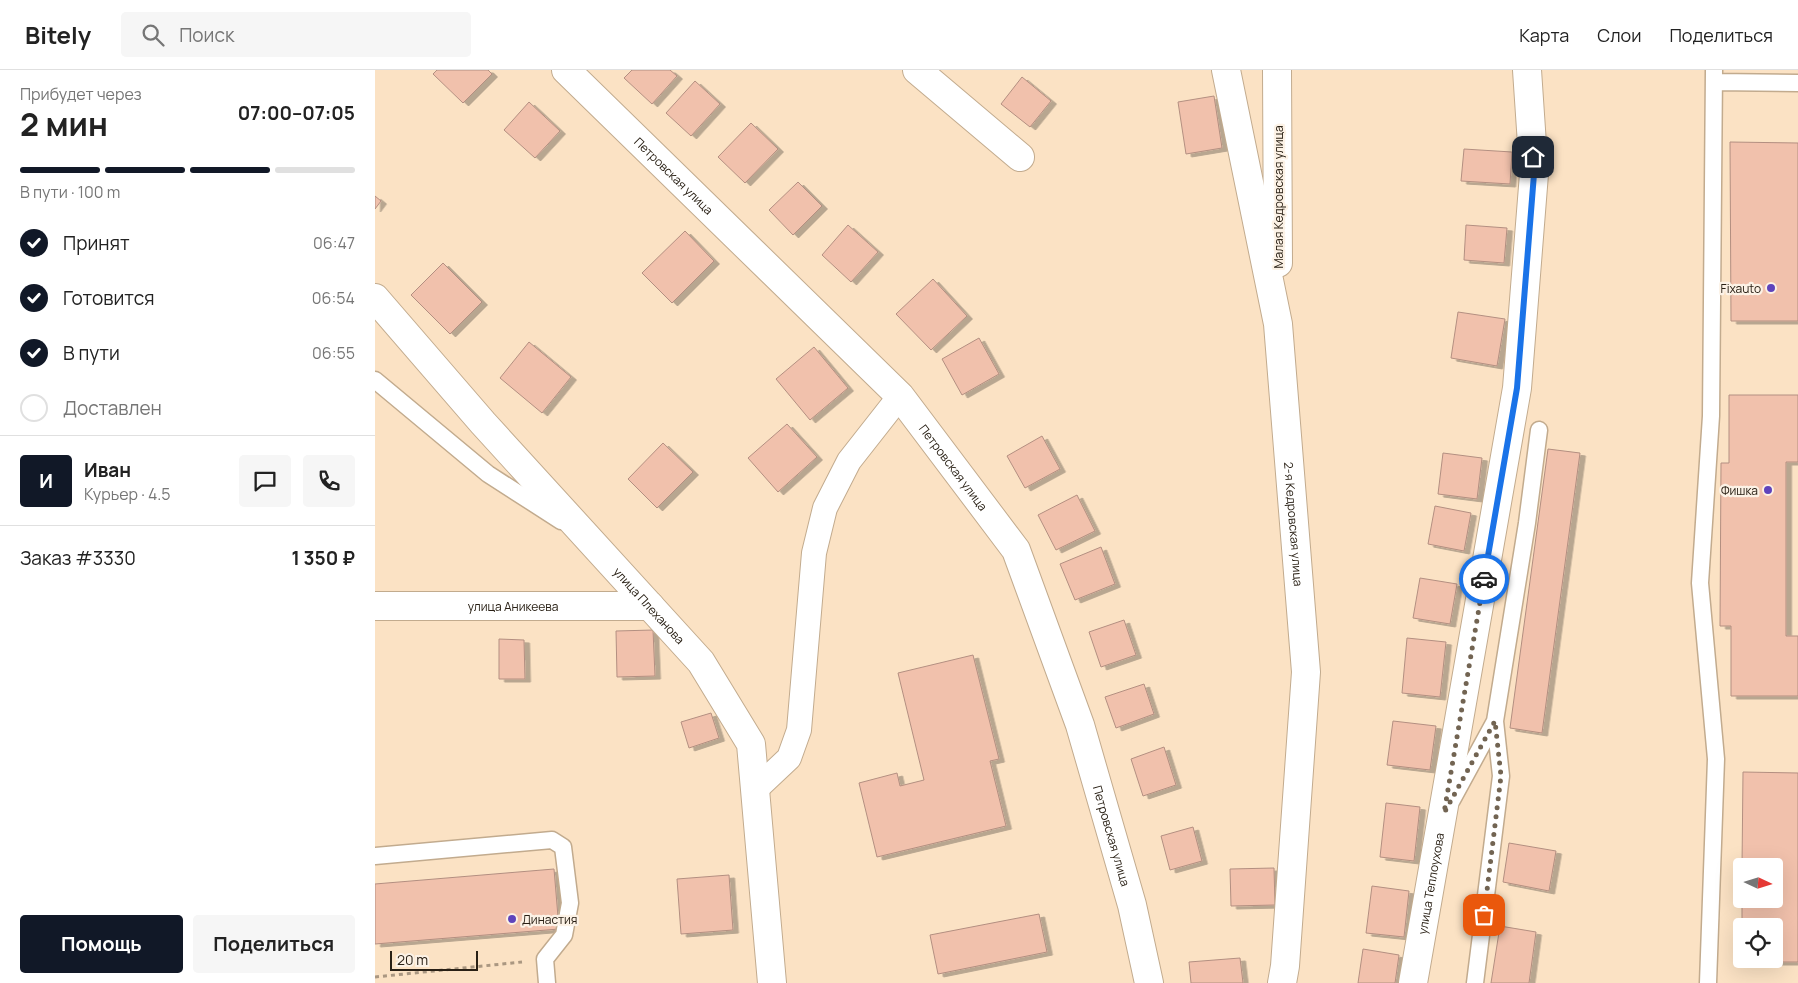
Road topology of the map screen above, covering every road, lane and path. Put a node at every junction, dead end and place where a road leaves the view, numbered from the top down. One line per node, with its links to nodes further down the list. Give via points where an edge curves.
1 (566, 70): 12 (street, Петровская улица)
2 (917, 70): 8 (street)
3 (1226, 70): 10 (street, 2-я Кедровская улица)
4 (1277, 70): 10 (street, Малая Кедровская улица)
5 (1527, 70): 19 (street, улица Теплоухова, via 1534,174 1517,388)
6 (1714, 76): 7 (lane); 29 (lane, via 1711,416 1700,583 1717,759)
7 (1798, 83)
8 (1020, 158)
9 (375, 298): 14 (street, улица Плеханова)
10 (1278, 324): 26 (street, 2-я Кедровская улица, via 1305,672)
11 (375, 380): 14 (lane, via 488,474)
12 (900, 396): 18 (street, via 849,461 825,508 814,553 799,730 789,758); 25 (street, Петровская улица, via 1016,550 1080,725 1132,904)
13 (1539, 430): 17 (lane)
14 (587, 537): 16 (street, улица Плеханова)
15 (375, 606): 16 (street, улица Аникеева)
16 (650, 606): 18 (street, улица Плеханова, via 701,662 751,744)
17 (1495, 721): 19 (lane); 28 (lane, via 1501,776)
18 (755, 790): 24 (street, улица Плеханова)
19 (1444, 813): 27 (street, улица Теплоухова)
20 (375, 856): 21 (lane, via 552,840 563,847 570,903 564,935)
21 (545, 959): 22 (path); 23 (lane)
22 (375, 978)
23 (547, 983)
24 (772, 983)
25 (1149, 983)
26 (1282, 983)
27 (1413, 983)
28 (1475, 983)
29 (1708, 983)

